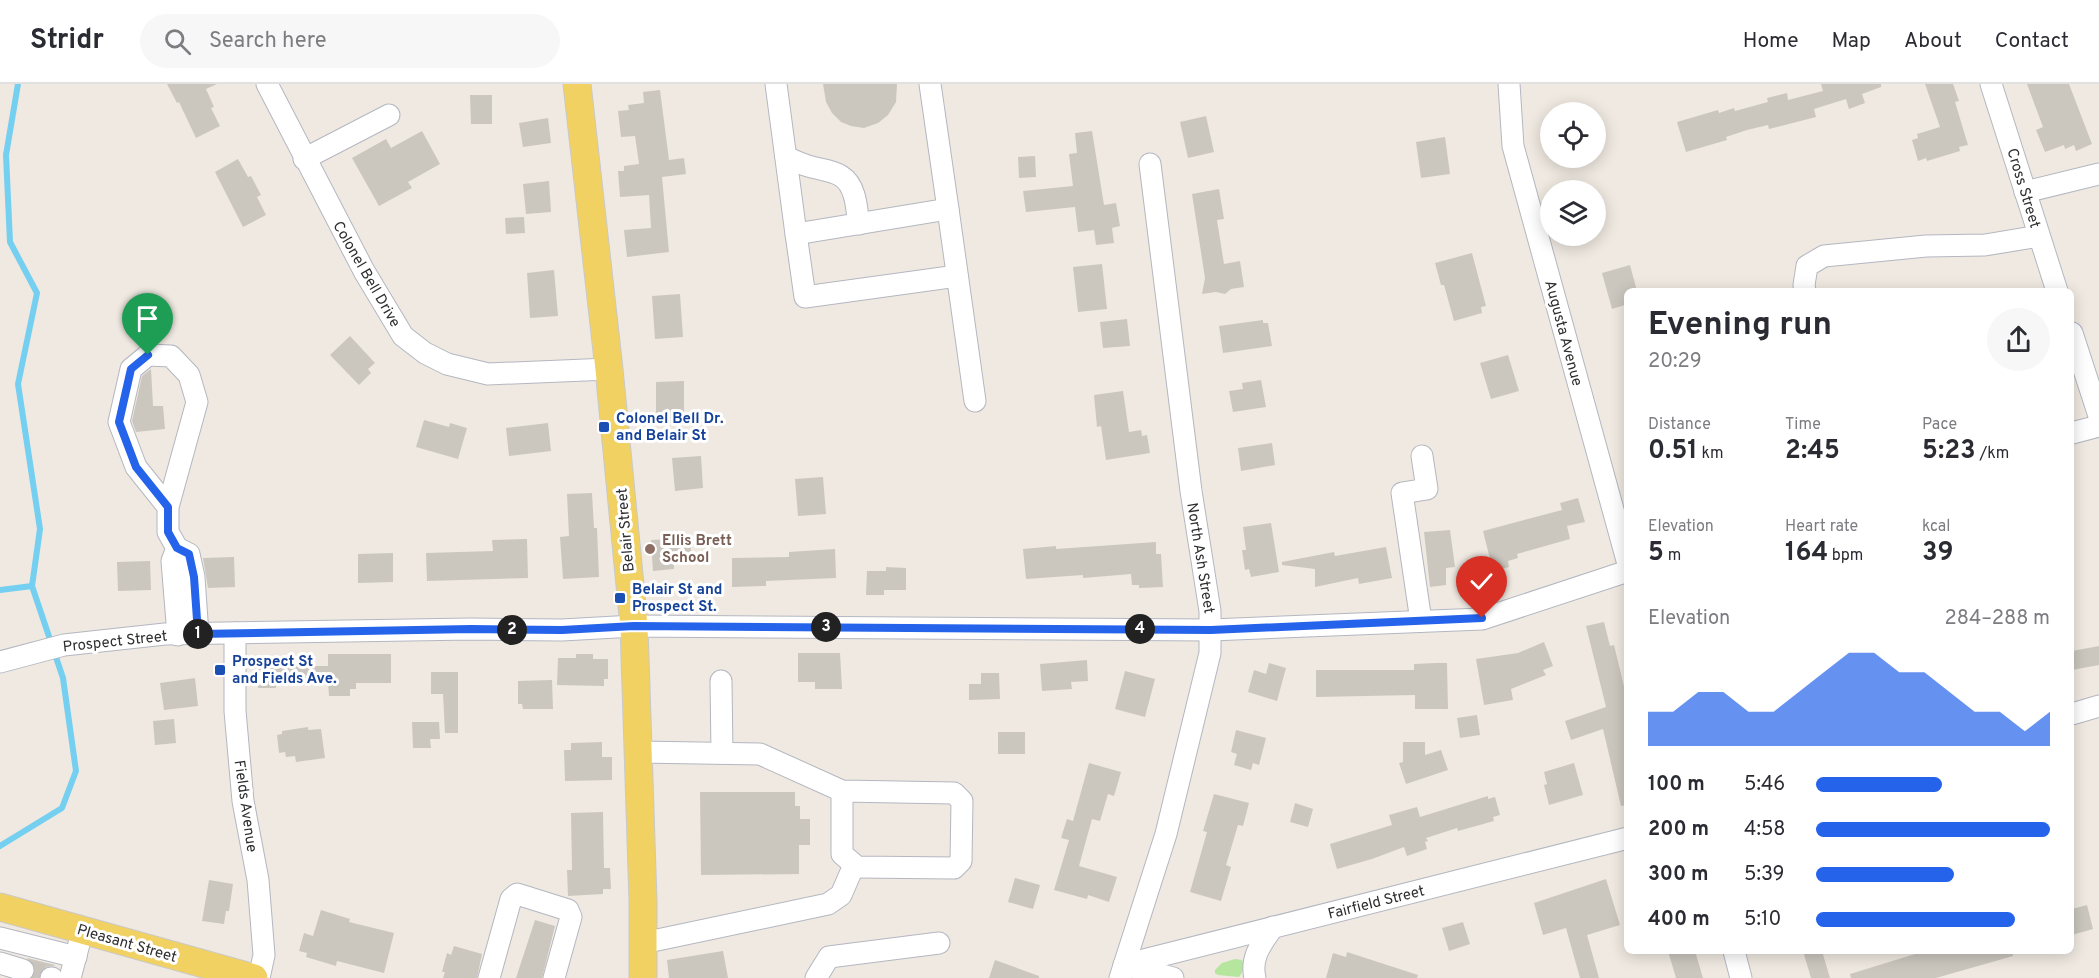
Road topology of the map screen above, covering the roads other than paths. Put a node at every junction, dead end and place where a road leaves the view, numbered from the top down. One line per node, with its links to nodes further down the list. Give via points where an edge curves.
1 (267, 84): 9 (street, Colonel Bell Drive)
2 (577, 84): 21 (main road, Belair Street)
3 (776, 84): 8 (street)
4 (930, 84): 13 (street)
5 (1991, 84): 12 (street, Cross Street)
6 (1509, 92): 28 (street, Augusta Avenue, via 1513,146)
7 (389, 115): 9 (street)
8 (786, 156): 14 (street, via 827,169 849,182); 15 (street)
9 (304, 159): 21 (street, Colonel Bell Drive, via 403,336 425,353 447,364 488,374)
10 (1150, 164): 32 (street, North Ash Street)
11 (2099, 174): 12 (street)
12 (2025, 192): 16 (street, Cross Street)
13 (948, 209): 14 (street); 17 (street)
14 (859, 224): 15 (street)
15 (796, 234): 17 (street, via 805,297)
16 (2039, 236): 18 (street, via 1985,245 1926,246 1824,256 1807,266); 19 (street, Cross Street)
17 (957, 276): 22 (street)
18 (1804, 288)
19 (2056, 288)
20 (2074, 339): 23 (street)
21 (609, 369): 31 (main road, Belair Street)
22 (975, 401)
23 (2099, 416)
24 (2099, 426): 25 (street)
25 (2074, 432)
26 (1422, 456): 30 (street, via 1427,489 1402,493)
27 (168, 507): 27 (street, via 197,402 189,375 171,356 148,355 131,369 119,422 136,467); 34 (street, via 168,532 177,548 189,554 194,577)
28 (1624, 549)
29 (1624, 572): 30 (street, Prospect Street, via 1482,618)
30 (1421, 621): 32 (street, Prospect Street)
31 (634, 626): 32 (street, Prospect Street); 33 (street, Prospect Street); 39 (main road, Belair Street)
32 (1211, 630): 54 (street, North Ash Street, via 1210,653 1166,834)
33 (235, 633): 34 (street, Prospect Street); 57 (street, Fields Avenue, via 235,711 243,801 258,880 264,955)
34 (188, 634): 35 (street, Prospect Street, via 54,647)
35 (0, 662)
36 (721, 681): 40 (street)
37 (2099, 706): 38 (street)
38 (2074, 713)
39 (638, 753): 40 (street); 48 (main road, Belair Street)
40 (722, 753): 41 (street, via 760,754)
41 (843, 791): 43 (street, via 843,854); 43 (street, via 954,793 962,801 961,861 954,868)
42 (1624, 839): 45 (street, Fairfield Street)
43 (854, 865): 48 (street, via 841,895 828,904)
44 (0, 907): 46 (main road, Pleasant Street)
45 (1273, 927): 54 (street, Fairfield Street); 63 (street, via 1255,956)
46 (83, 930): 51 (street); 56 (main road, Pleasant Street)
47 (0, 938): 51 (street)
48 (643, 943): 60 (main road, Belair Street)
49 (939, 943): 61 (street, via 829,957)
50 (1735, 954): 64 (street)
51 (76, 957): 55 (street)
52 (0, 963): 53 (street)
53 (23, 970)
54 (1122, 971): 62 (street)
55 (70, 978)
56 (254, 978)
57 (259, 978)
58 (489, 978): 59 (street, via 511,899 517,894 568,910 571,917)
59 (554, 978)
60 (643, 978)
61 (816, 978)
62 (1173, 978)
63 (1255, 978)
64 (1741, 978)

